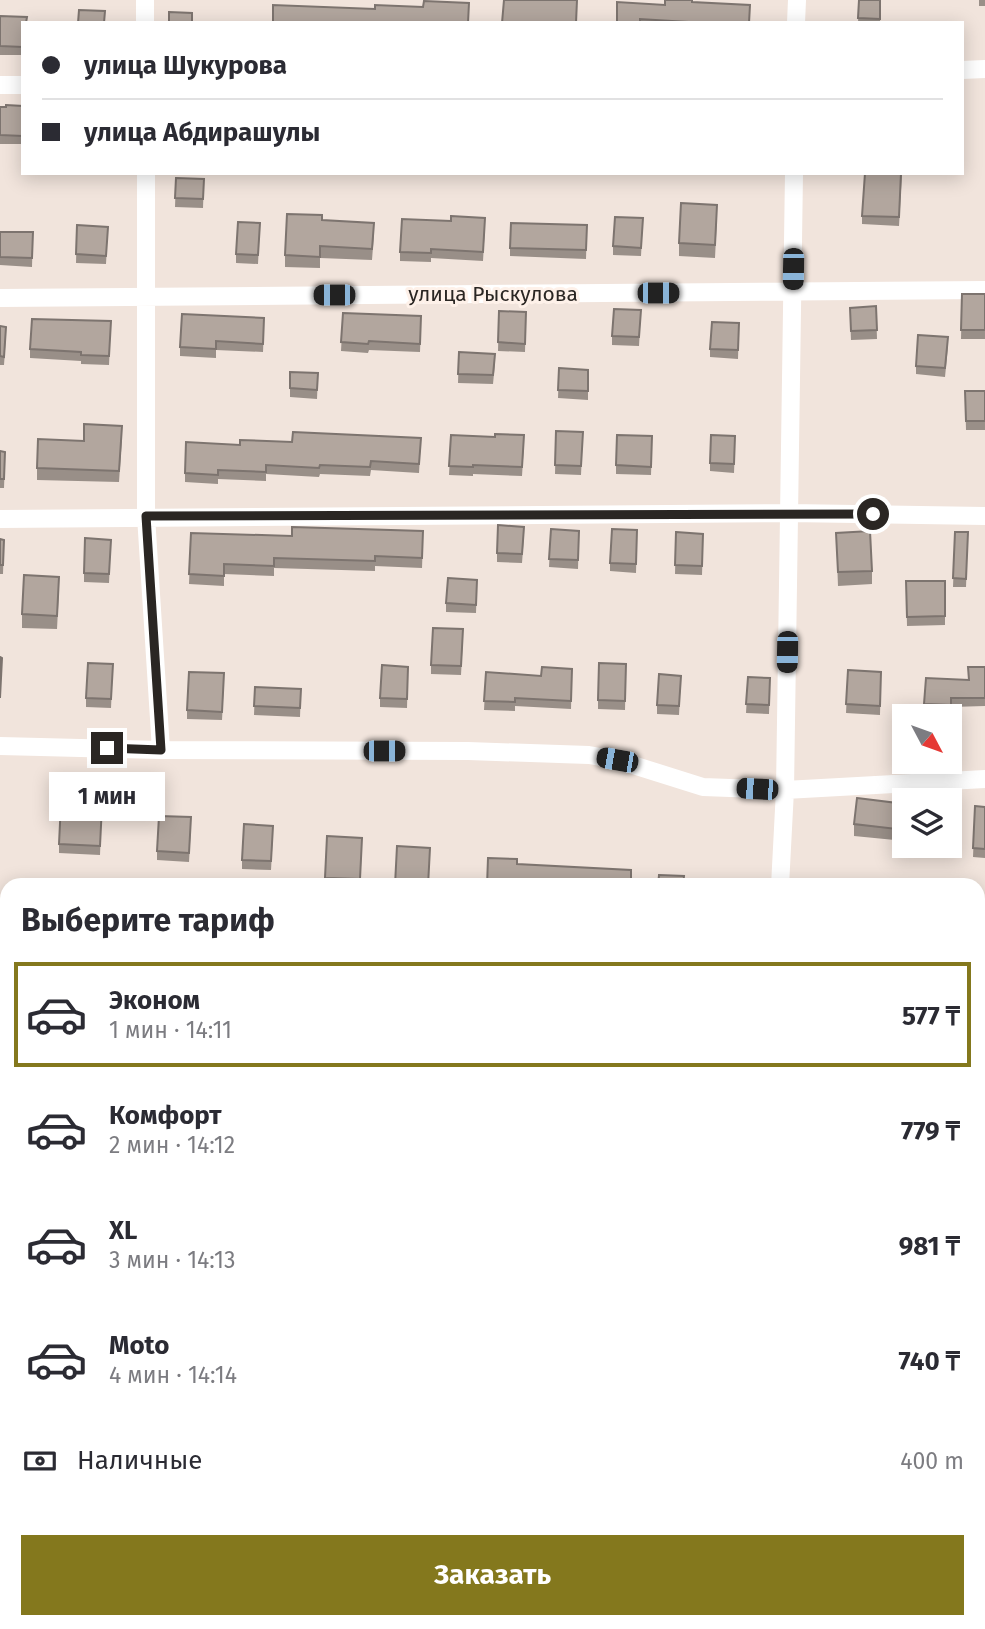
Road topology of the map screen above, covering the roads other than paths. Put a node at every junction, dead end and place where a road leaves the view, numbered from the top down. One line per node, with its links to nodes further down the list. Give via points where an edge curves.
1 (145, 0): 3 (street)
2 (797, 0): 4 (street)
3 (145, 21)
4 (796, 21)
5 (985, 69): 6 (street)
6 (964, 70)
7 (0, 85): 8 (street)
8 (21, 85)
9 (146, 175): 13 (street)
10 (794, 175): 12 (street)
11 (985, 290): 12 (street, улица Рыскулова)
12 (793, 292): 13 (street, улица Рыскулова); 15 (street)
13 (145, 296): 14 (street, улица Рыскулова); 16 (street)
14 (0, 298)
15 (790, 513): 16 (street); 17 (street); 22 (street)
16 (146, 516): 18 (street); 20 (street)
17 (985, 516)
18 (0, 519)
19 (0, 746): 20 (street)
20 (161, 750): 22 (street, via 589,755 703,787)
21 (985, 779): 22 (street)
22 (785, 790): 23 (street)
23 (780, 878)

